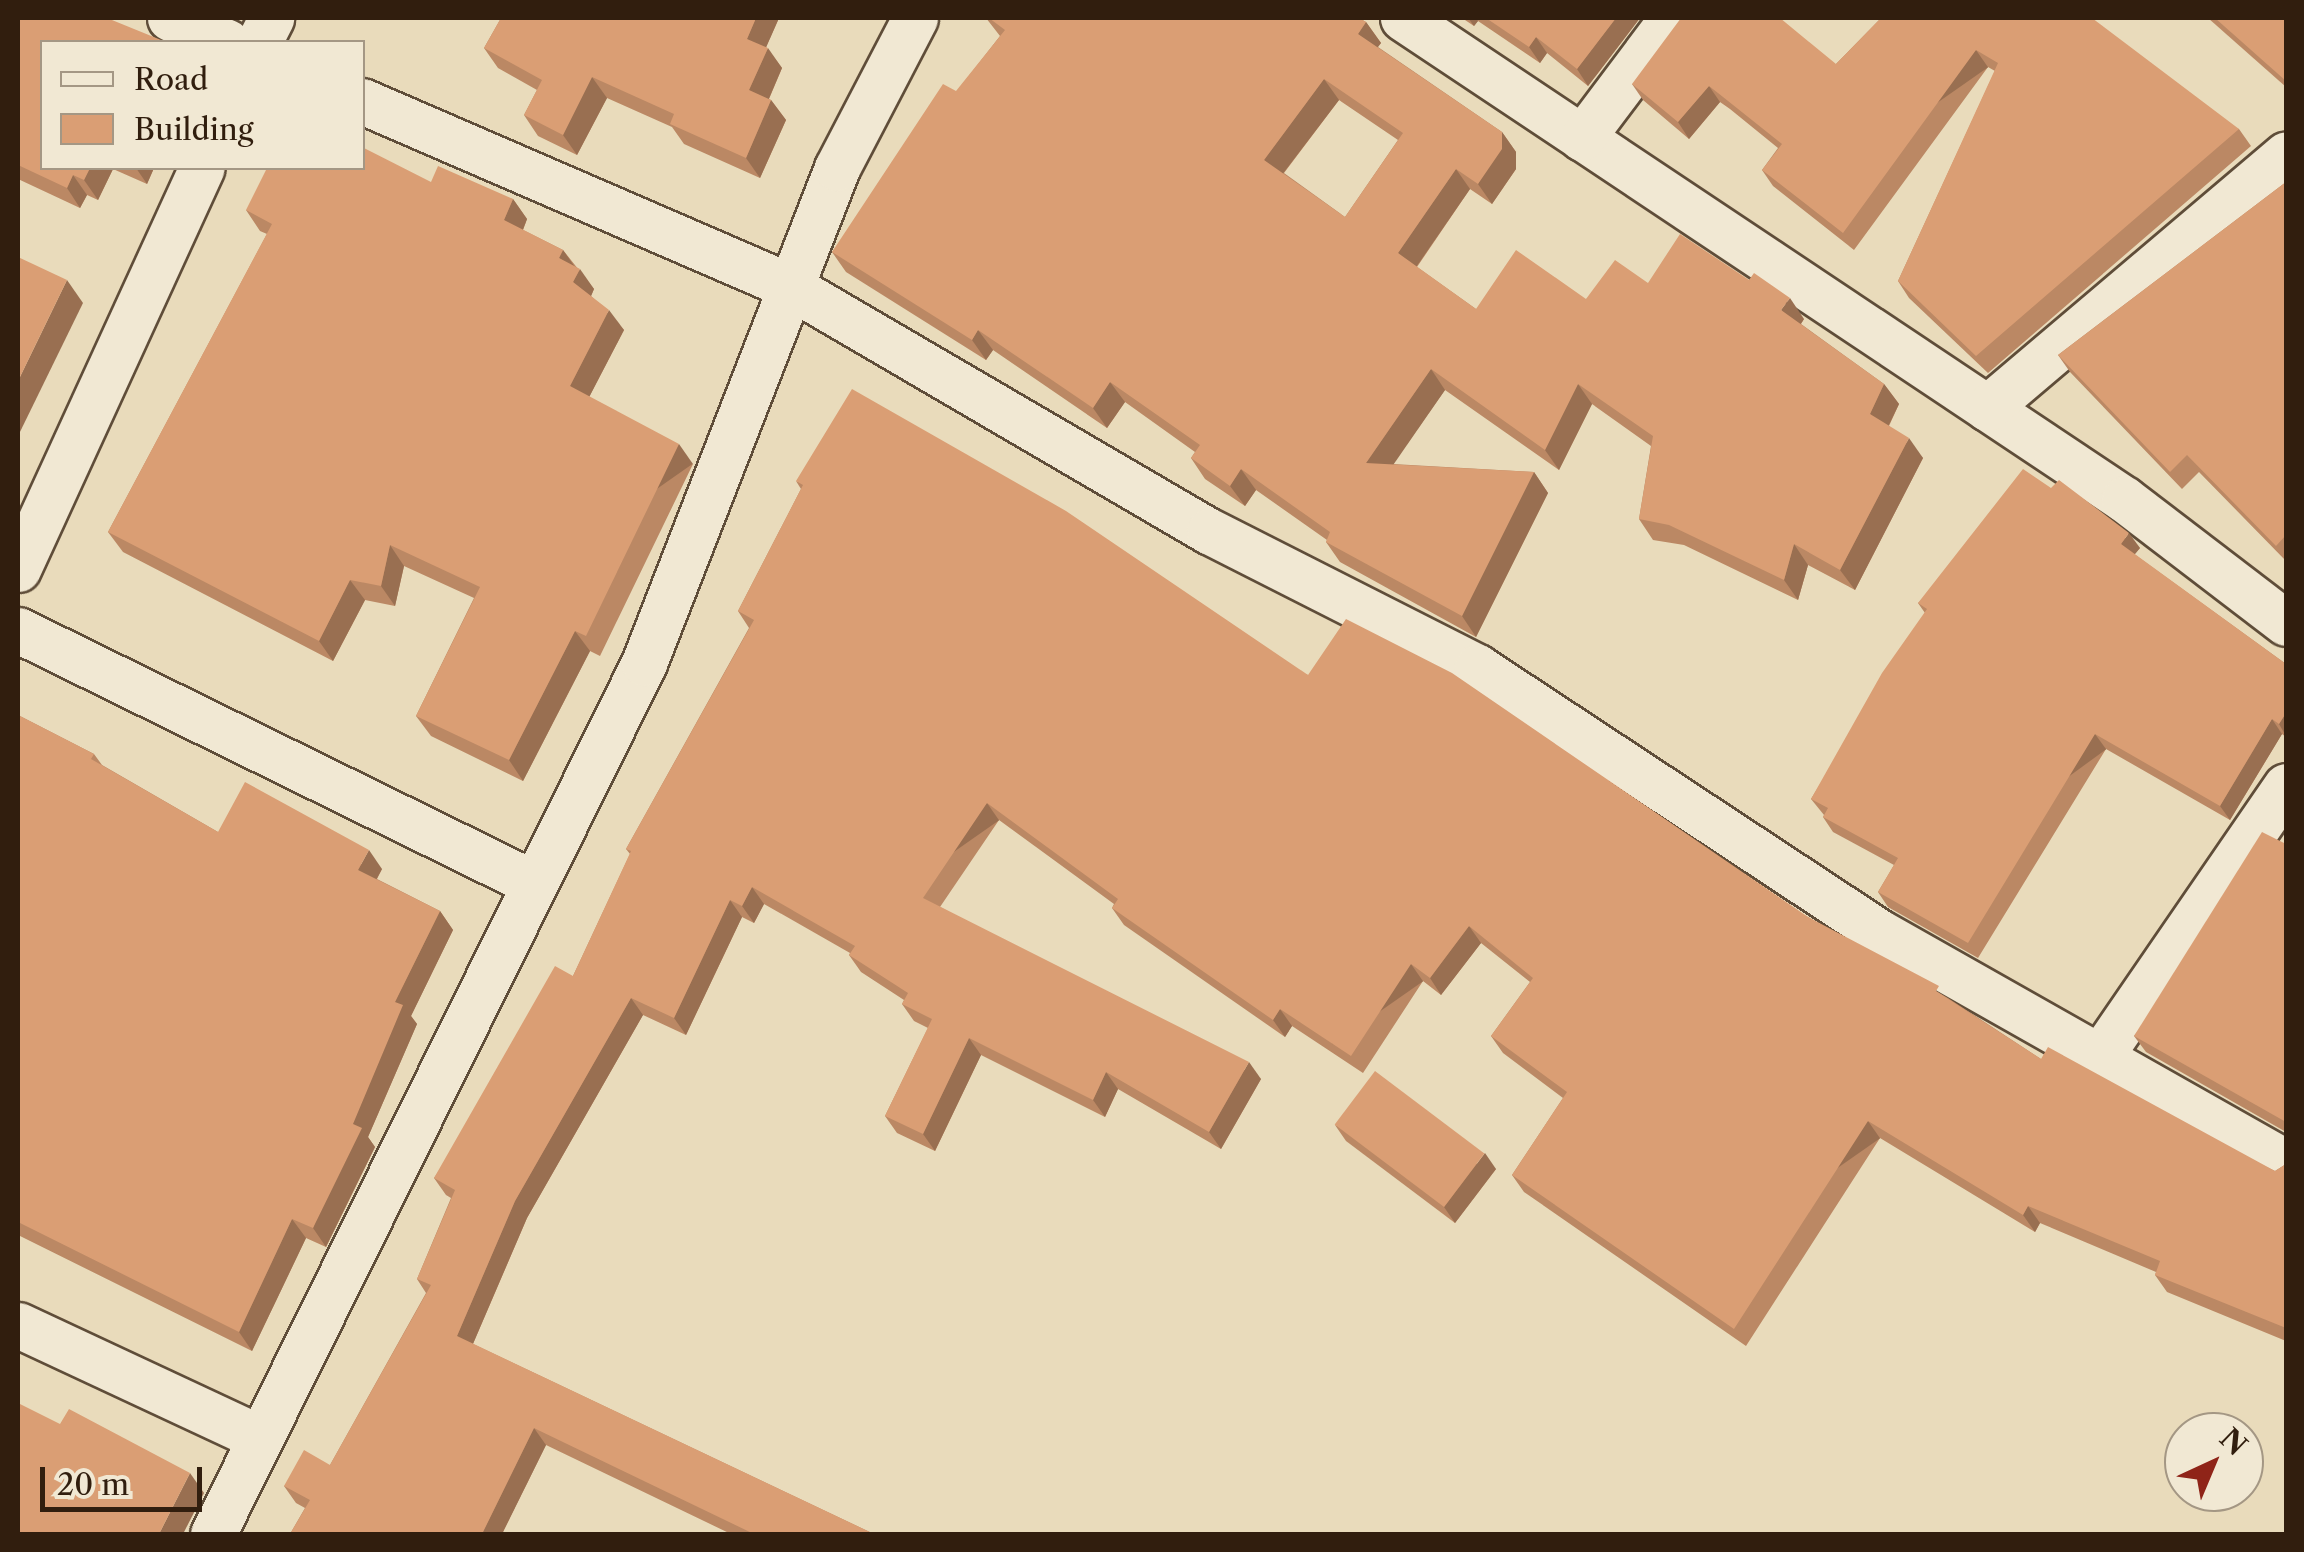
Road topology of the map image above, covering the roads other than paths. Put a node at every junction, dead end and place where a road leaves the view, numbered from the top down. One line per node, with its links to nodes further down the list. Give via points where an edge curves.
1 (170, 18): 5 (street)
2 (915, 18): 10 (street, via 837,168)
3 (1403, 18): 7 (street)
4 (1672, 18): 7 (street)
5 (222, 40)
6 (365, 102): 10 (street)
7 (1582, 138): 11 (street)
8 (2286, 154): 11 (street)
9 (201, 170): 12 (street)
10 (791, 288): 16 (street, via 644,663); 17 (street, via 1209,530 1477,667 1879,932)
11 (1987, 408): 13 (street, via 2124,499)
12 (18, 569)
13 (2286, 623)
14 (18, 630): 16 (street)
15 (2286, 786): 17 (street)
16 (533, 884): 20 (street)
17 (2099, 1058): 18 (street)
18 (2286, 1162)
19 (18, 1325): 20 (street)
20 (260, 1438): 21 (street)
21 (213, 1534)

